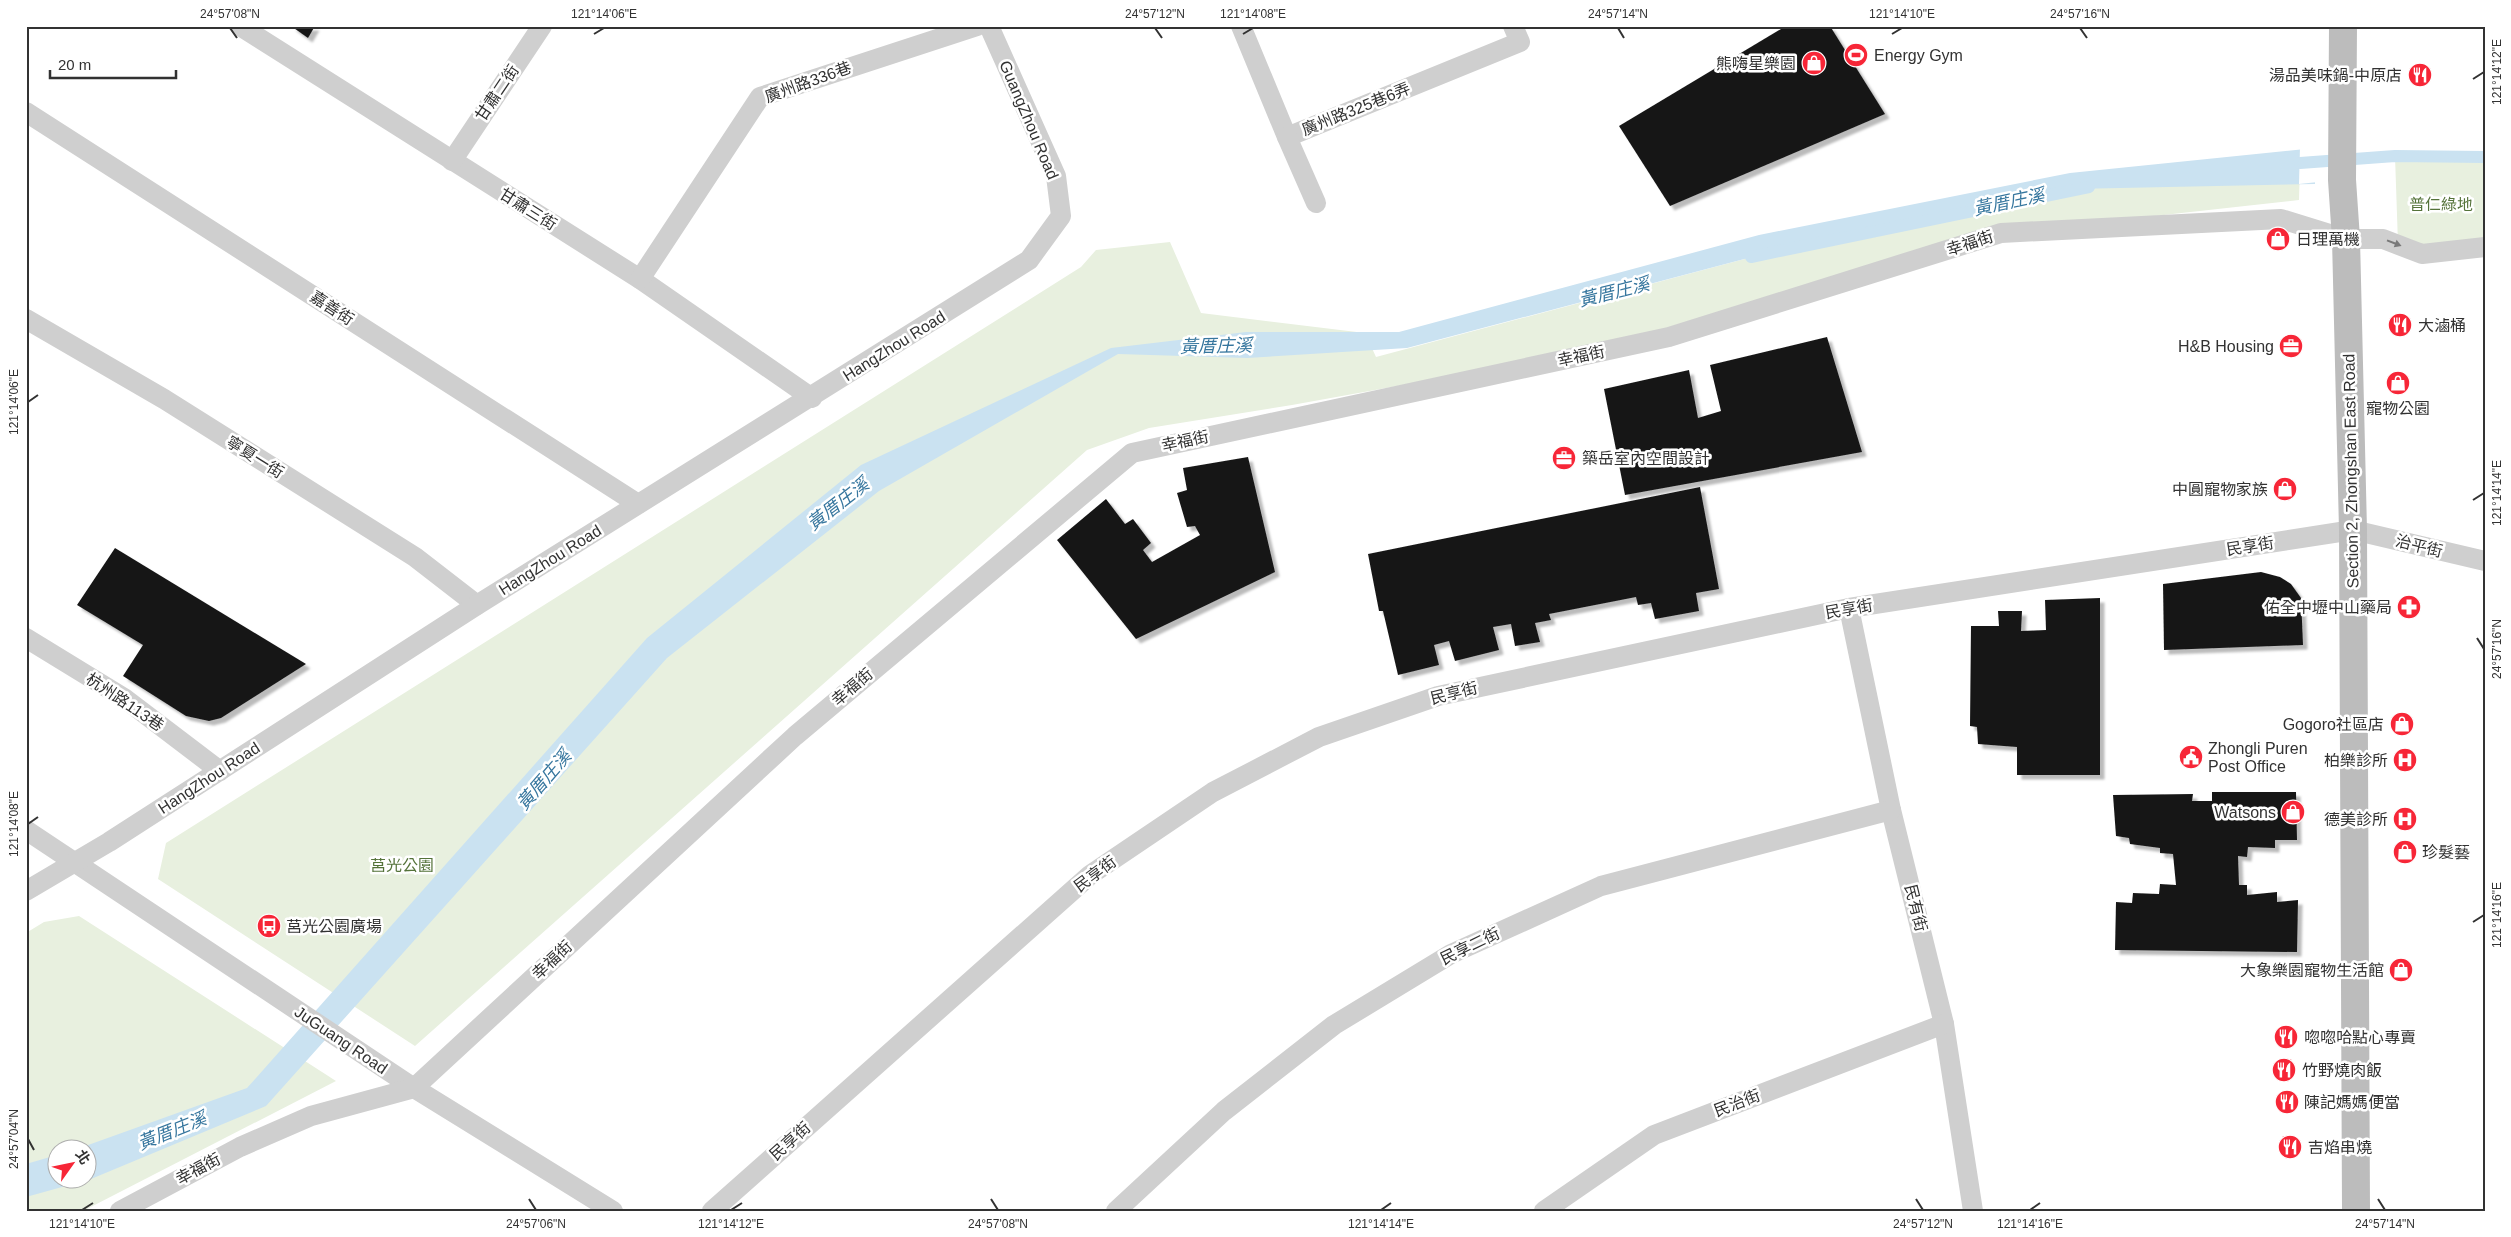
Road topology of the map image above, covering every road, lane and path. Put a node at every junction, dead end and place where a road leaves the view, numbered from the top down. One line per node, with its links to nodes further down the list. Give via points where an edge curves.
1 (240, 26): 10 (lane, 甘肅三街)
2 (542, 26): 10 (lane, 甘肅二街)
3 (977, 26): 15 (lane, 廣州路336巷, via 760,97)
4 (990, 26): 12 (lane, GuangZhou Road, via 1056,176)
5 (1241, 26): 9 (lane, 廣州路325巷6弄)
6 (1513, 26): 9 (lane, 廣州路325巷6弄, via 1520,42)
7 (2344, 26): 13 (main road, Section 2, Zhongshan East Road, via 2342,180)
8 (26, 112): 18 (lane, 嘉善街)
9 (1287, 137): 11 (lane)
10 (452, 161): 15 (lane, 甘肅三街)
11 (1316, 204)
12 (1061, 216): 17 (lane, HangZhou Road, via 1029,260)
13 (2346, 239): 14 (lane, 幸福街, one-way to 14, via 2383,239 2422,254); 19 (main road, Section 2, Zhongshan East Road); 30 (lane, 幸福街, via 2281,219 2001,232 1669,338 1132,452 795,736)
14 (2485, 247)
15 (640, 280): 17 (lane, 甘肅三街)
16 (26, 319): 21 (lane, 寧夏一街, via 164,399 416,558)
17 (812, 398): 18 (lane, HangZhou Road)
18 (638, 504): 21 (lane, HangZhou Road)
19 (2354, 530): 20 (lane, 治平街); 22 (lane, 民享街); 37 (main road, Section 2, Zhongshan East Road)
20 (2485, 561)
21 (477, 605): 24 (lane, HangZhou Road)
22 (1849, 608): 25 (lane, 民有街); 33 (lane, 民享街, via 1438,696 1319,737 1213,792 1090,875)
23 (26, 638): 24 (lane, 杭州路113巷, via 124,698)
24 (220, 771): 27 (lane, HangZhou Road)
25 (1891, 810): 29 (lane, 民有街); 34 (lane, 民享二街, via 1601,886 1451,954 1334,1025 1224,1111)
26 (26, 830): 27 (lane, JuGuang Road)
27 (74, 861): 28 (lane, HangZhou Road); 30 (lane, JuGuang Road)
28 (26, 891)
29 (1944, 1024): 35 (lane, 民治街, via 1654,1135); 36 (lane, 民有街)
30 (414, 1088): 31 (lane, 幸福街, via 311,1116 240,1147); 32 (lane, JuGuang Road)
31 (120, 1211)
32 (614, 1211)
33 (712, 1211)
34 (1116, 1211)
35 (1544, 1211)
36 (1973, 1211)
37 (2356, 1211)

